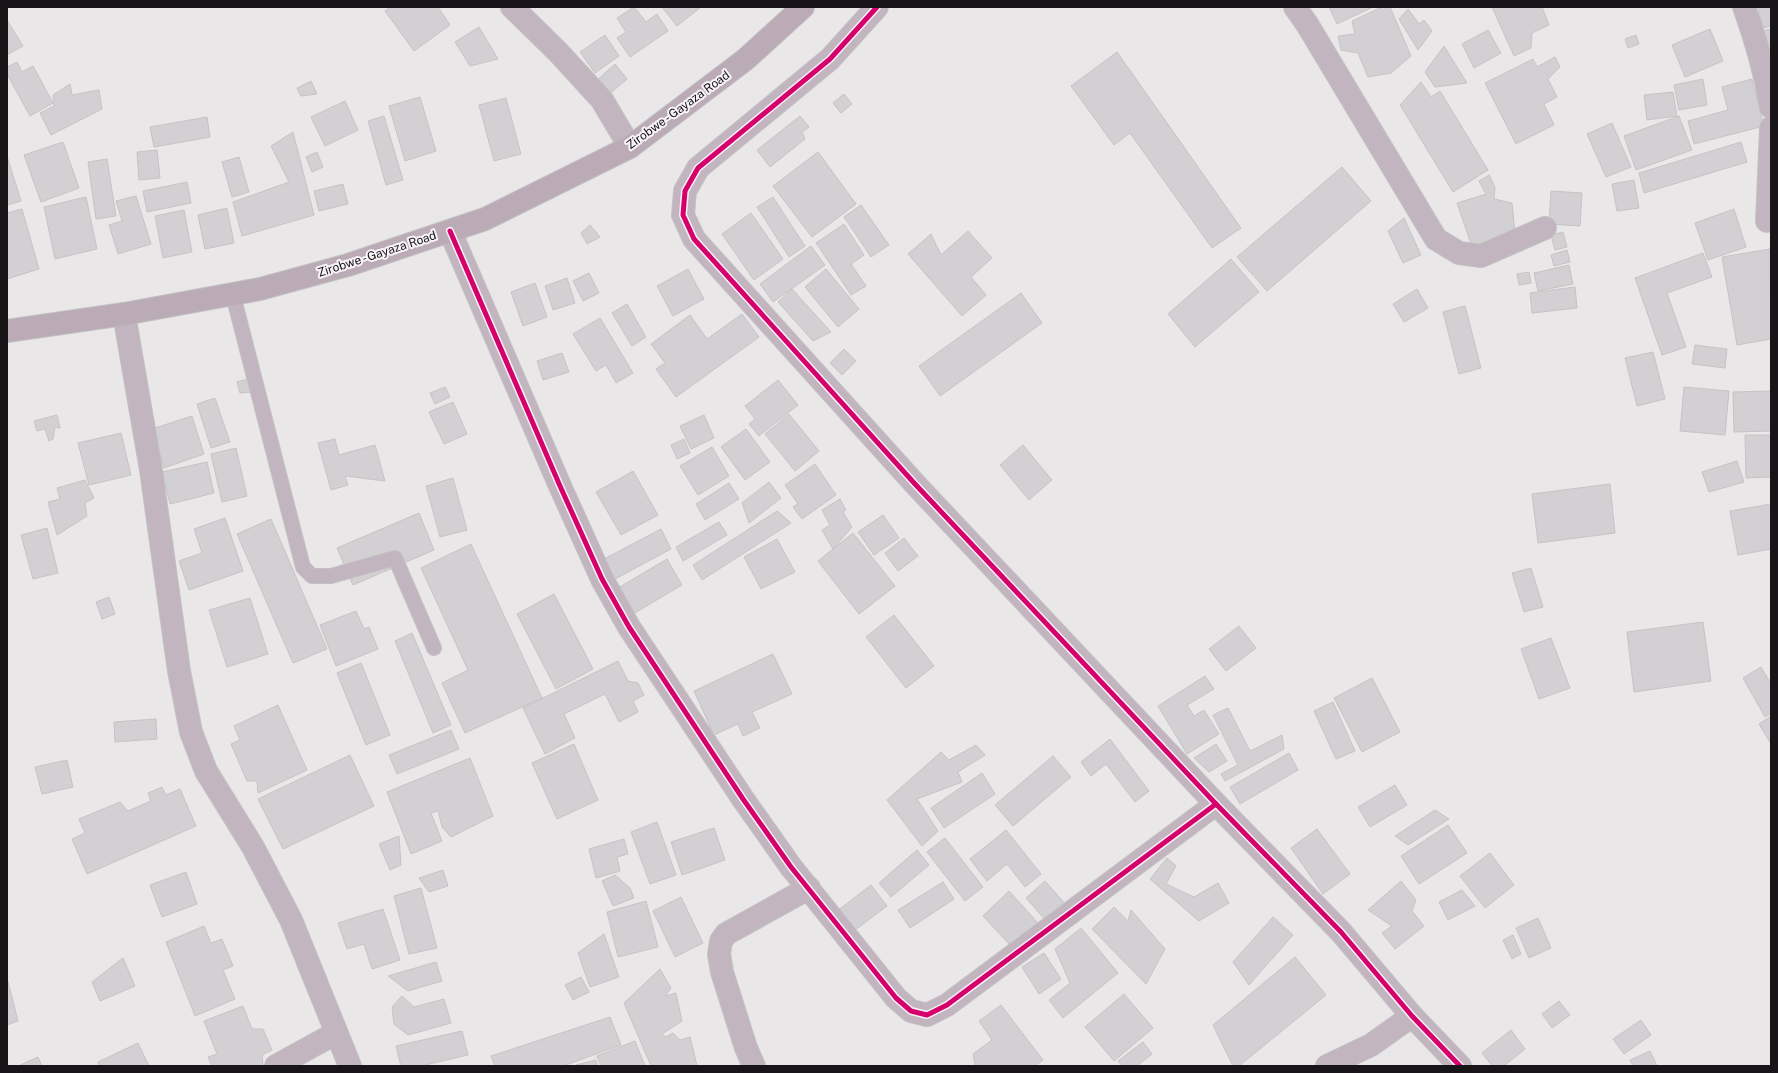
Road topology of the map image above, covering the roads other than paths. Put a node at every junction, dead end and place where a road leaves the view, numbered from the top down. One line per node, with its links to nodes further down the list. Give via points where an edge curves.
1 (512, 7): 8 (street, via 602,100)
2 (803, 7): 8 (street, Zirobwe - Gayaza Road, via 746,59)
3 (877, 7): 16 (street, via 830,59 698,168 685,191 683,215 694,239 915,484)
4 (1295, 7): 10 (street, via 1436,239 1459,253 1481,256)
5 (1744, 7): 6 (street, via 1765,73)
6 (1771, 107)
7 (1771, 128): 9 (street)
8 (630, 147): 11 (street, Zirobwe - Gayaza Road, via 485,219)
9 (1767, 221)
10 (1545, 228)
11 (450, 231): 12 (street, Zirobwe - Gayaza Road, via 348,265); 17 (street, via 602,578 629,627 734,786 791,867)
12 (233, 295): 13 (street, Zirobwe - Gayaza Road); 15 (lane, via 303,567 312,576 331,576 395,558)
13 (124, 314): 14 (street, Zirobwe - Gayaza Road); 19 (street, via 151,470 179,671 191,732 206,771 292,920)
14 (7, 331)
15 (434, 648)
16 (1216, 804): 17 (street, via 947,1005 927,1015 911,1011 896,998); 18 (street, via 1341,932)
17 (809, 888): 22 (street, via 726,934 721,941 719,954 722,972)
18 (1412, 1016): 23 (street, via 1371,1045); 24 (street)
19 (336, 1032): 20 (street); 21 (street)
20 (276, 1066)
21 (350, 1066)
22 (754, 1066)
23 (1327, 1066)
24 (1460, 1066)

